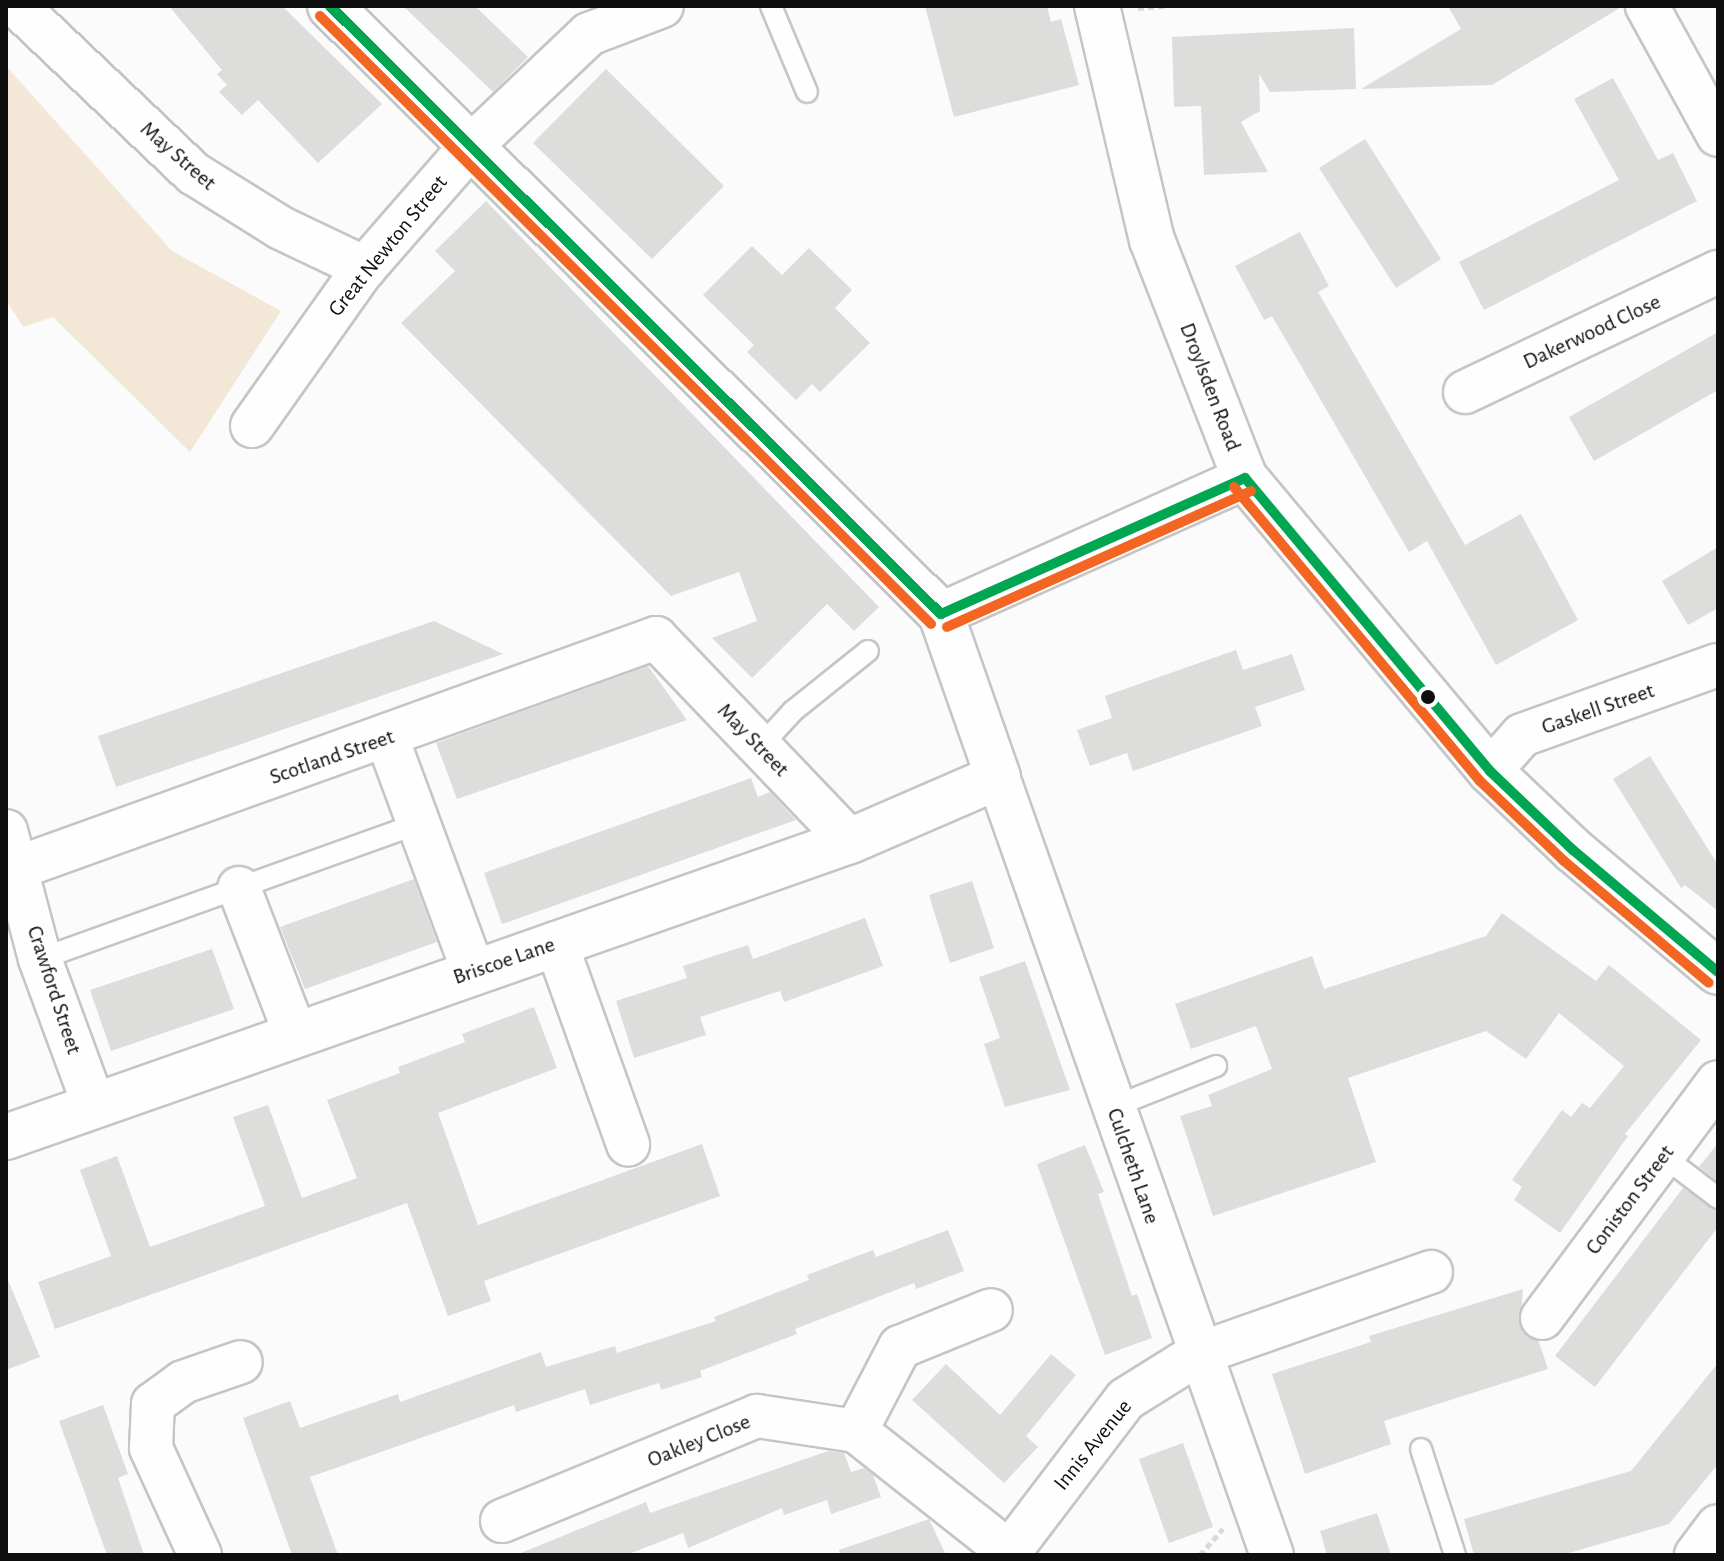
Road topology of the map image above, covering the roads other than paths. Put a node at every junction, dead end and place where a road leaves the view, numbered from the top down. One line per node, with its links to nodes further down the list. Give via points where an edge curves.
1 (17, 6): 10 (street, May Street, via 193,173 268,221)
2 (330, 6): 9 (street)
3 (771, 6): 7 (lane)
4 (1647, 6): 8 (street)
5 (1111, 8): 14 (street, Droylsden Road, via 1152,240)
6 (637, 10): 9 (street, Great Newton Street, via 589,34)
7 (807, 92)
8 (1718, 135)
9 (471, 146): 10 (street, Great Newton Street); 15 (street)
10 (365, 268): 13 (street, Great Newton Street)
11 (1718, 272): 12 (street, Dakerwood Close)
12 (1465, 392)
13 (252, 426)
14 (1245, 478): 15 (street); 21 (street, Droylsden Road)
15 (941, 614): 22 (street)
16 (656, 638): 19 (street, Scotland Street); 20 (street, May Street)
17 (868, 651): 20 (lane, via 793,711)
18 (1718, 665): 21 (street, Gaskell Street, via 1522,735)
19 (387, 738): 23 (street); 25 (street, Scotland Street)
20 (760, 747): 24 (street, May Street)
21 (1490, 771): 30 (street, Droylsden Road, via 1573,850)
22 (998, 777): 24 (street, Briscoe Lane); 35 (street, Culcheth Lane)
23 (420, 823): 26 (lane); 29 (street)
24 (850, 841): 27 (street, Briscoe Lane)
25 (10, 856): 28 (street, Crawford Street)
26 (239, 888): 28 (lane); 31 (street)
27 (556, 943): 29 (street, Briscoe Lane); 37 (street)
28 (40, 959): 34 (street, Crawford Street)
29 (473, 971): 31 (street, Briscoe Lane)
30 (1718, 972)
31 (295, 1033): 34 (street, Briscoe Lane)
32 (1216, 1066): 35 (lane)
33 (1718, 1082): 38 (street, Coniston Street)
34 (93, 1103): 36 (street, Briscoe Lane)
35 (1113, 1107): 43 (street, Culcheth Lane)
36 (6, 1137)
37 (628, 1144)
38 (1663, 1156): 39 (lane); 42 (street, Coniston Street)
39 (1718, 1198)
40 (1431, 1272): 43 (street, Innis Avenue)
41 (991, 1310): 45 (street, via 900,1347)
42 (1542, 1318)
43 (1198, 1354): 49 (street, Innis Avenue, via 1126,1399); 51 (street, Culcheth Lane)
44 (241, 1362): 50 (street, via 183,1382 153,1404 151,1448)
45 (856, 1431): 47 (street, Oakley Close, via 757,1416); 49 (street, Oakley Close)
46 (1421, 1449): 52 (lane)
47 (502, 1521)
48 (1718, 1526): 53 (street)
49 (1008, 1554)
50 (200, 1555)
51 (1272, 1555)
52 (1455, 1555)
53 (1696, 1555)

